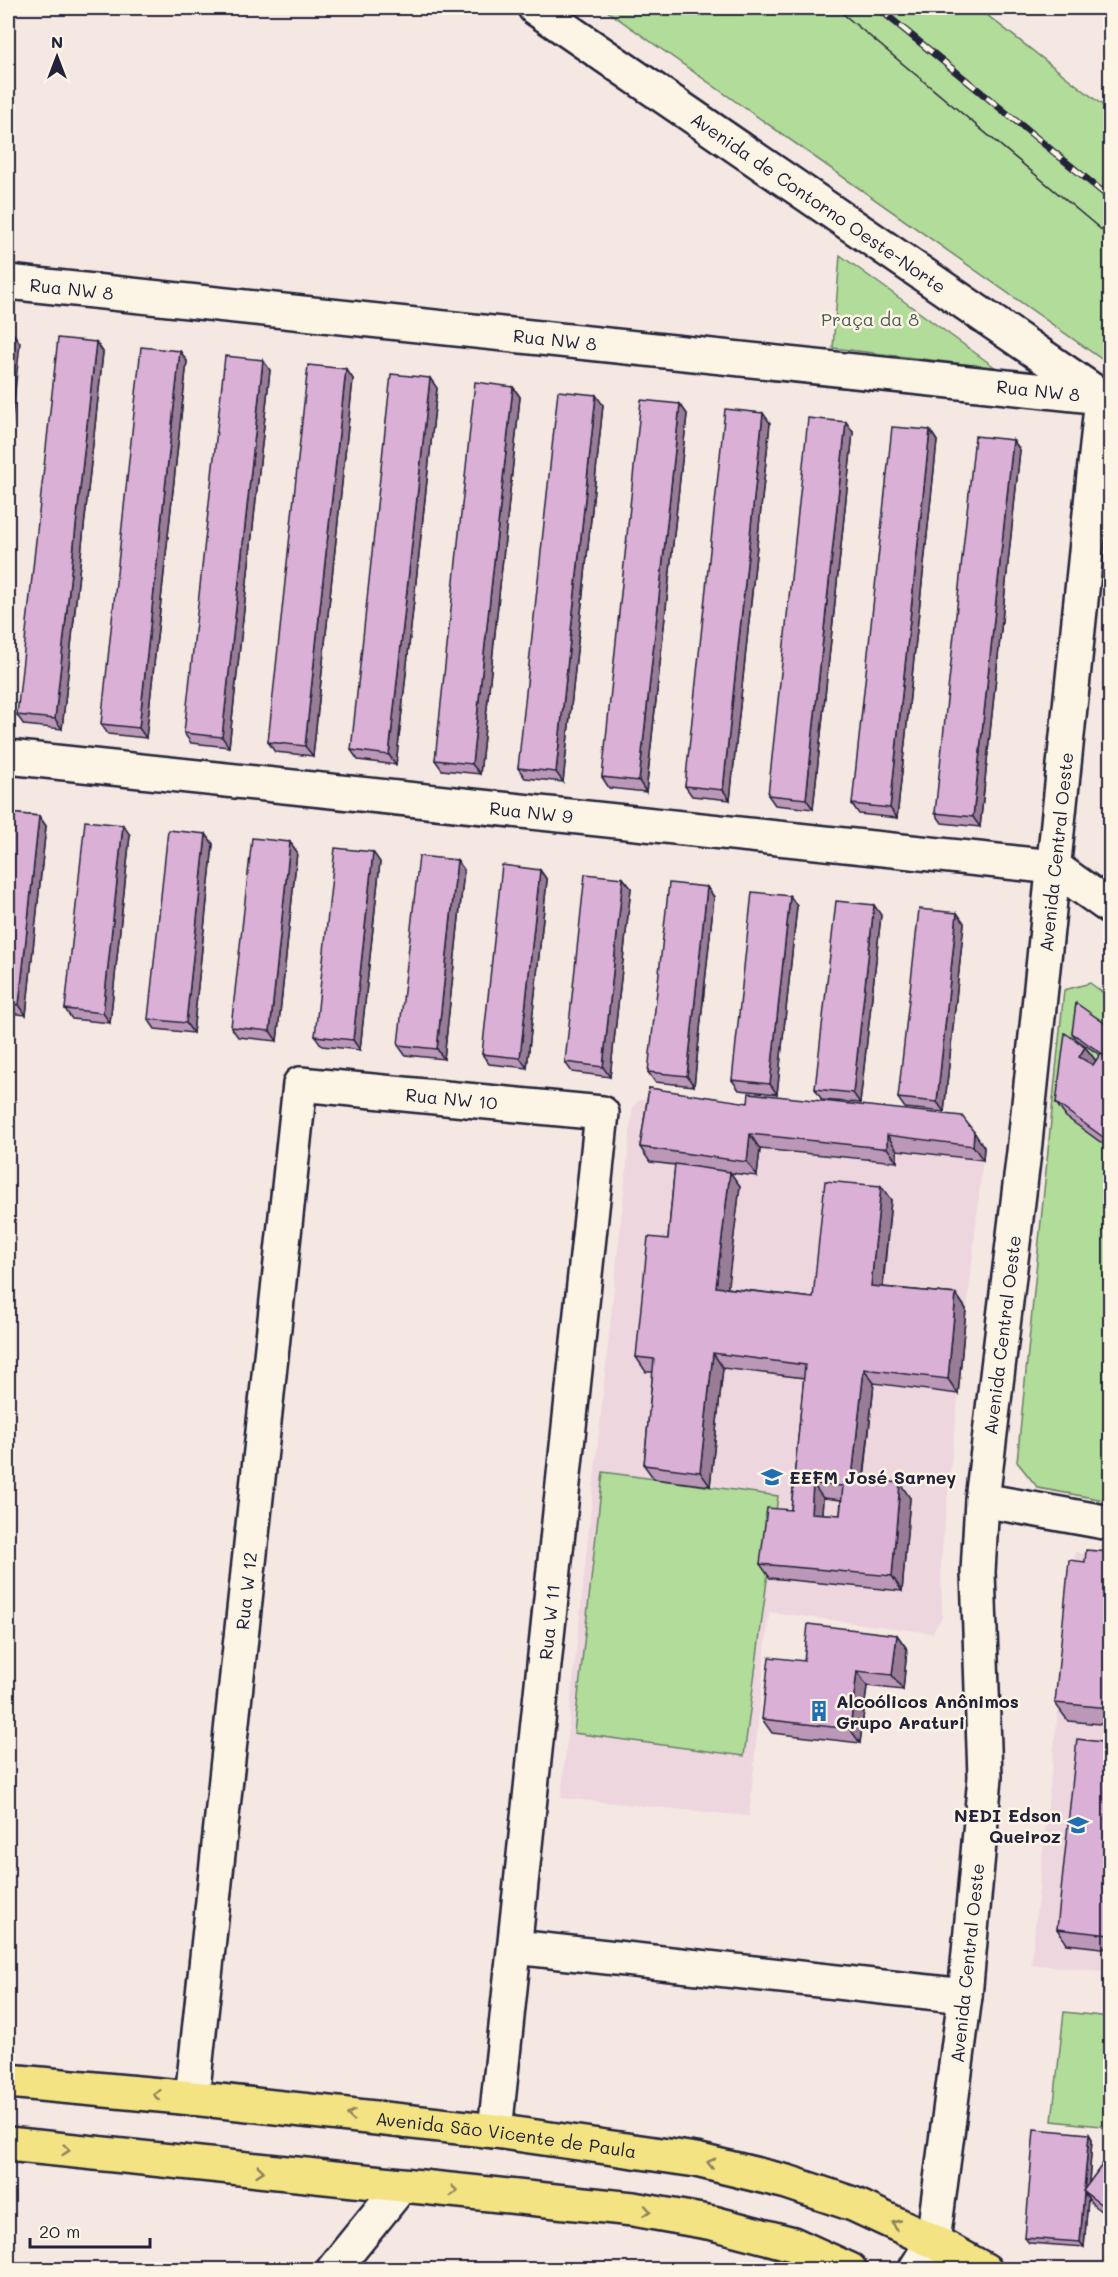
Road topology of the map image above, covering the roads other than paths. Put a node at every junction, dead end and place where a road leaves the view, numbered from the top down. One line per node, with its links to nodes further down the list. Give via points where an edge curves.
1 (535, 8): 3 (street, Avenida de Contorno Oeste-Norte)
2 (8, 282): 3 (street, Rua NW 8)
3 (1108, 399): 5 (street, Avenida Central Oeste)
4 (8, 757): 5 (street, Rua NW 9)
5 (1054, 867): 6 (street); 9 (street, Avenida Central Oeste)
6 (1110, 907)
7 (300, 1084): 8 (street, Rua NW 10); 14 (street, Rua W 12)
8 (602, 1113): 11 (street, Rua W 11)
9 (982, 1500): 10 (street); 12 (street, Avenida Central Oeste, via 978,1572 985,1777)
10 (1110, 1523)
11 (515, 1947): 12 (street); 15 (street, Rua W 11)
12 (965, 1996): 18 (street, Avenida Central Oeste)
13 (8, 2081): 14 (main road, Avenida São Vicente de Paula, one-way to 13)
14 (192, 2098): 15 (main road, Avenida São Vicente de Paula, one-way to 14)
15 (495, 2131): 18 (main road, Avenida São Vicente de Paula, one-way to 15, via 853,2204 787,2182 696,2160)
16 (8, 2144): 17 (main road, one-way to 17)
17 (401, 2186): 19 (street); 20 (main road, one-way to 20, via 633,2209 713,2223 793,2244)
18 (933, 2241): 21 (street, Avenida Central Oeste); 22 (main road, Avenida São Vicente de Paula)
19 (333, 2270)
20 (850, 2270)
21 (915, 2270)
22 (985, 2270)

